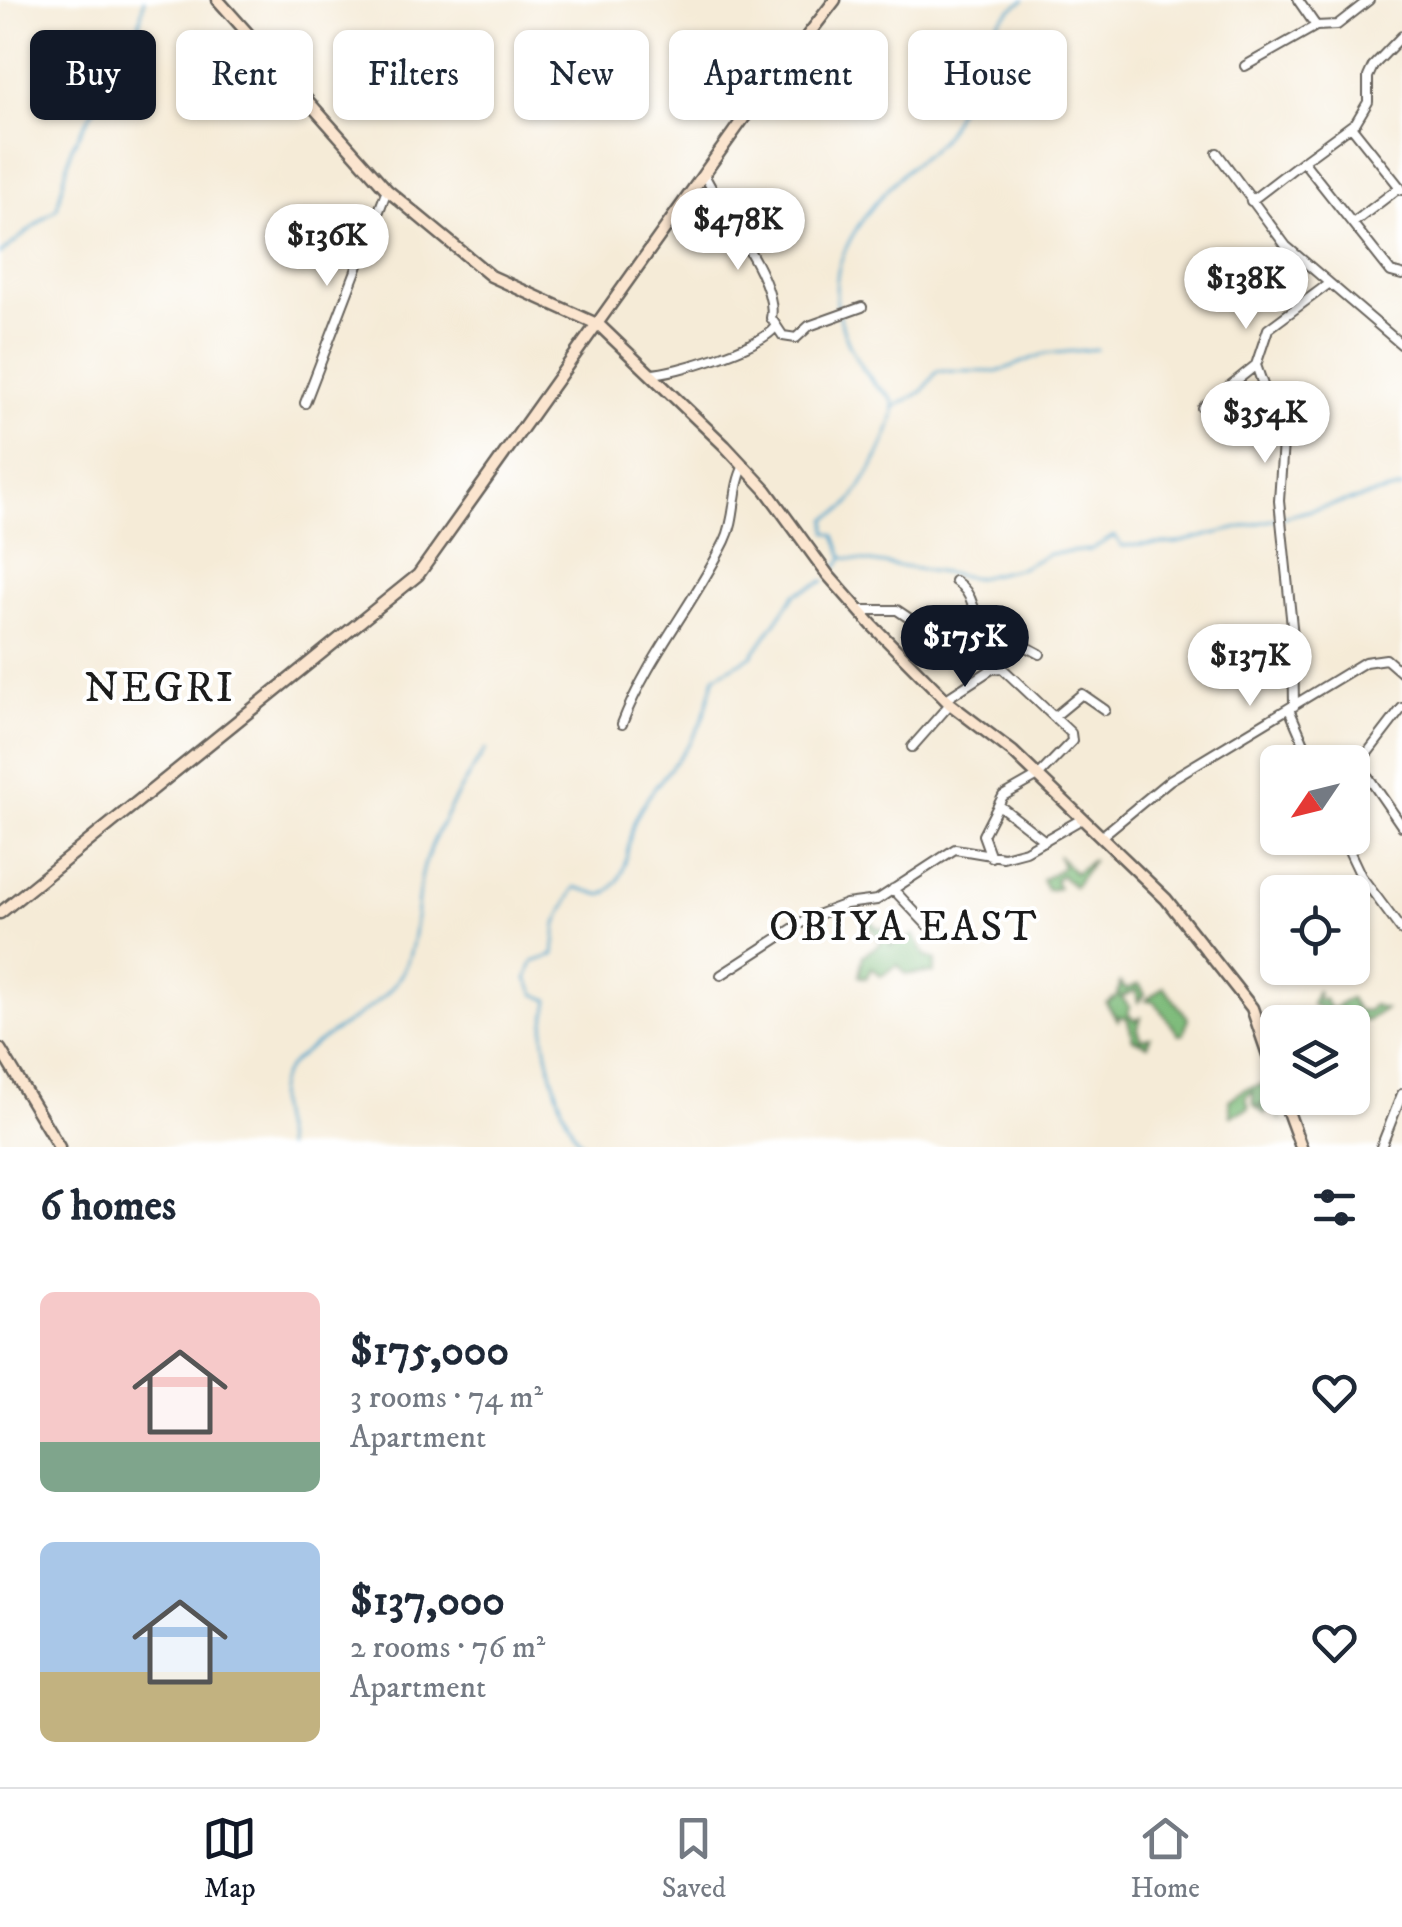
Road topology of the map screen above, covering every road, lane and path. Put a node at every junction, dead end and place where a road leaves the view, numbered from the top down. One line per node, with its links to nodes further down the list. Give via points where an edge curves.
1 (218, 0): 13 (street)
2 (835, 0): 11 (street)
3 (1298, 0): 5 (street)
4 (1369, 0): 5 (street, via 1337,25)
5 (1316, 26): 7 (street)
6 (1402, 36): 8 (street, via 1373,66 1365,110)
7 (1245, 66)
8 (1351, 126): 10 (street); 12 (street)
9 (1217, 152): 14 (street)
10 (1304, 160): 14 (street); 16 (street)
11 (704, 174): 17 (street); 21 (street)
12 (1401, 189): 16 (street)
13 (387, 190): 21 (street, via 490,276); 26 (street)
14 (1250, 201): 19 (street)
15 (754, 211): 17 (street)
16 (1352, 224): 18 (street, via 1390,272)
17 (733, 225): 22 (street, via 772,301)
18 (1402, 275)
19 (1327, 285): 23 (street); 24 (street, via 1268,329)
20 (862, 307): 22 (street, via 796,338)
21 (598, 325): 25 (street); 54 (street, via 418,575)
22 (773, 330): 25 (street, via 678,373)
23 (1402, 345)
24 (1256, 365): 27 (street); 36 (street, via 1284,442 1279,501 1293,636)
25 (650, 374): 28 (street)
26 (305, 403)
27 (1202, 408)
28 (744, 466): 30 (street); 40 (street, via 733,524)
29 (955, 581): 31 (street, via 974,611)
30 (859, 610): 31 (street, via 897,610 934,635 959,625); 35 (street)
31 (973, 639): 33 (street)
32 (1040, 654): 33 (street, via 1025,646)
33 (997, 668): 35 (street); 39 (street)
34 (1402, 673): 36 (street, via 1386,659 1364,662)
35 (948, 701): 42 (street); 44 (street)
36 (1292, 708): 41 (street); 49 (street, via 1170,780)
37 (1402, 708): 43 (street)
38 (1104, 710): 39 (street, via 1082,694)
39 (1054, 717): 44 (street, via 1072,741)
40 (622, 724)
41 (1306, 745)
42 (912, 747)
43 (1370, 751)
44 (1038, 776): 46 (street, via 1009,792); 47 (street)
45 (1370, 780): 48 (street)
46 (1000, 806): 50 (street); 52 (street, via 983,835)
47 (1080, 820): 49 (street); 50 (street)
48 (1402, 826)
49 (1102, 836): 58 (street, via 1166,899 1247,1000)
50 (1045, 841): 52 (street)
51 (1351, 855): 56 (street)
52 (992, 857): 53 (street, via 958,848)
53 (893, 889): 55 (street); 57 (street, via 868,904 846,904 809,918)
54 (0, 913)
55 (927, 924)
56 (1402, 931)
57 (721, 975)
58 (1260, 1026)
59 (0, 1049): 62 (street)
60 (1402, 1094): 64 (street)
61 (1289, 1115): 63 (street)
62 (60, 1147)
63 (1301, 1147)
64 (1380, 1147)

